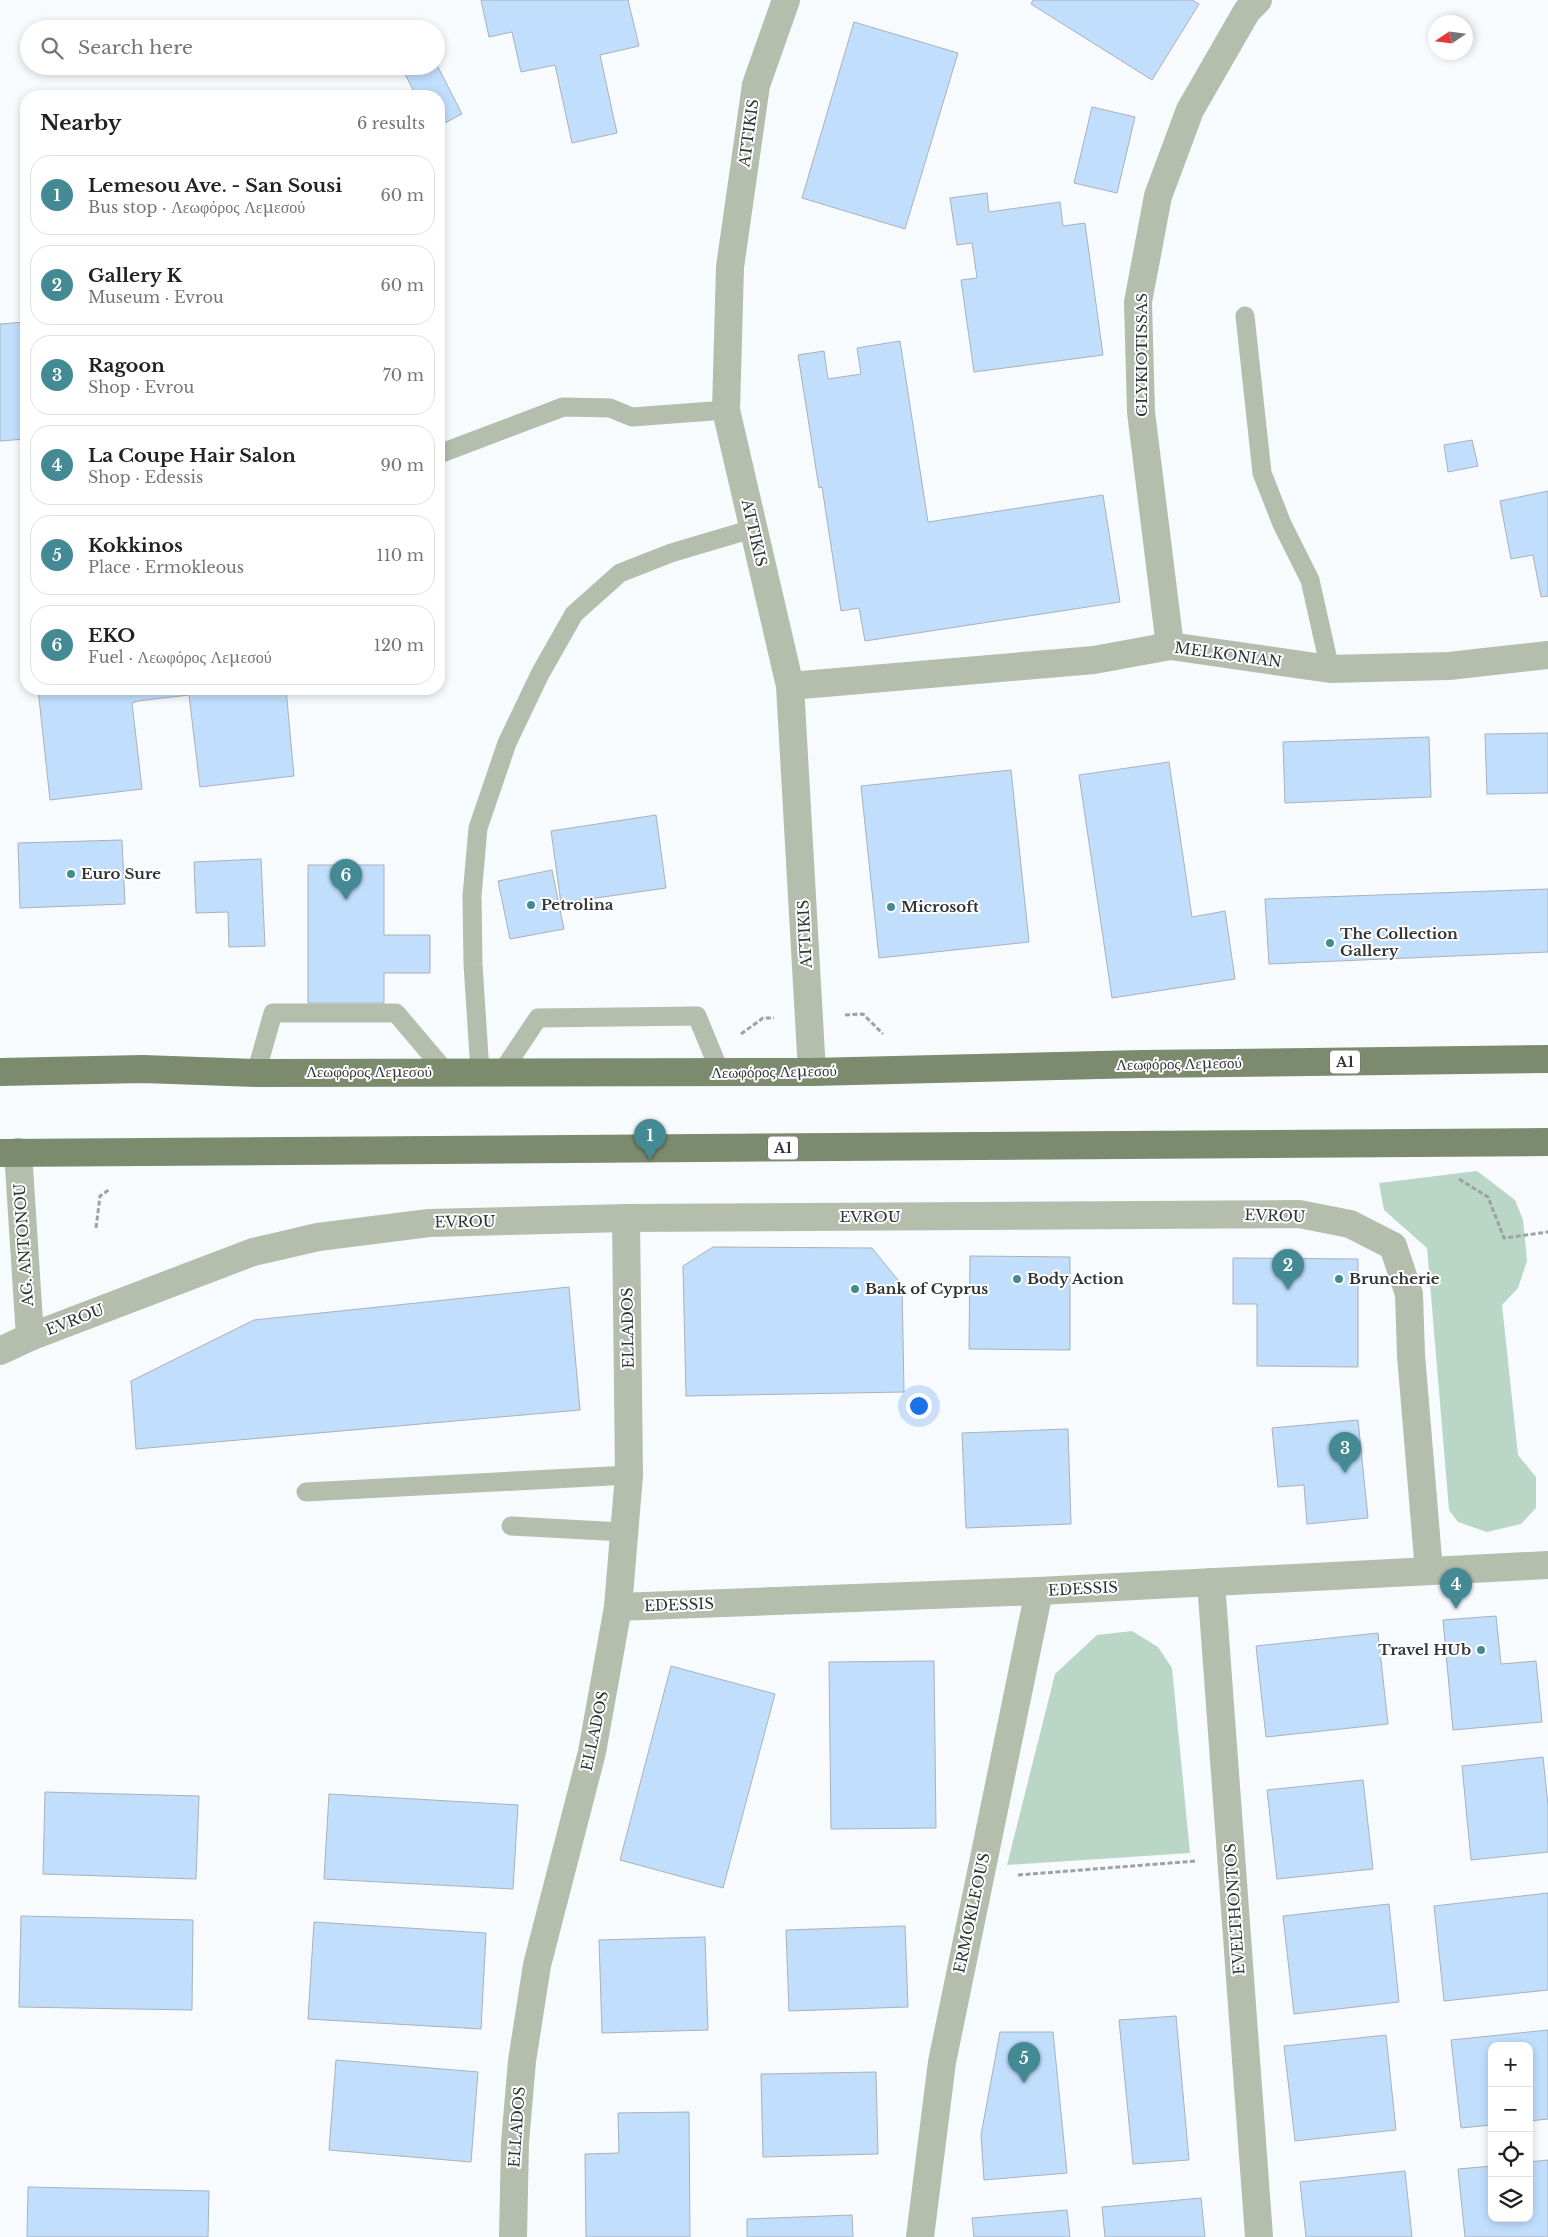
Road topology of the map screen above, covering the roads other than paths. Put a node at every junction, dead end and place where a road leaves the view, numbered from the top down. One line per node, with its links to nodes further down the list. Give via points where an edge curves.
1 (786, 0): 4 (street, ATTIKIS, via 756,85 730,267)
2 (1258, 0): 7 (street, GLYKIOTISSAS, via 1247,11 1190,110 1158,196 1138,302 1141,412)
3 (1245, 316): 9 (lane, via 1262,473 1282,524 1310,580)
4 (726, 410): 5 (lane, via 632,417 610,408 563,407); 6 (street, ATTIKIS)
5 (445, 452)
6 (752, 529): 10 (street, ATTIKIS); 14 (lane, via 671,553 620,574 574,614 540,674 507,743 478,828 472,896 473,964)
7 (1170, 646): 9 (street, MELKONIAN); 10 (street, MELKONIAN, via 1094,660)
8 (1548, 655): 9 (street, MELKONIAN, via 1449,666)
9 (1330, 669)
10 (790, 686): 16 (street, ATTIKIS)
11 (1548, 1059): 16 (main road, Λεωφόρος Λεμεσού / A1)
12 (0, 1072): 17 (main road, Λεωφόρος Λεμεσού / A1, via 143,1069)
13 (446, 1072): 14 (main road, Λεωφόρος Λεμεσού / A1); 17 (main road, Λεωφόρος Λεμεσού / A1); 17 (lane, via 396,1013 273,1013)
14 (491, 1072): 15 (main road, Λεωφόρος Λεμεσού / A1); 15 (lane, via 538,1018 697,1016)
15 (720, 1072): 16 (main road, Λεωφόρος Λεμεσού / A1)
16 (812, 1072)
17 (256, 1073)
18 (1548, 1142): 19 (main road, A1)
19 (9, 1152): 21 (street, AG. ANTONOU)
20 (626, 1218): 21 (street, EVROU, via 429,1222 318,1237 253,1252); 23 (street, ELLADOS); 28 (street, EVROU, via 1299,1214 1350,1224 1393,1246 1409,1294)
21 (30, 1337): 22 (street, EVROU)
22 (0, 1351)
23 (629, 1475): 24 (lane); 26 (street, ELLADOS)
24 (306, 1492)
25 (511, 1526): 26 (lane)
26 (623, 1532): 31 (street, ELLADOS)
27 (1548, 1564): 28 (street, EDESSIS)
28 (1429, 1571): 29 (street, EDESSIS)
29 (1210, 1582): 30 (street, EDESSIS); 34 (street, EVELTHONTOS)
30 (1039, 1591): 31 (street, EDESSIS); 33 (street, ERMOKLEOUS, via 942,2062)
31 (618, 1607): 32 (street, ELLADOS, via 592,1752 537,1964 522,2061)
32 (513, 2237)
33 (920, 2237)
34 (1259, 2237)

